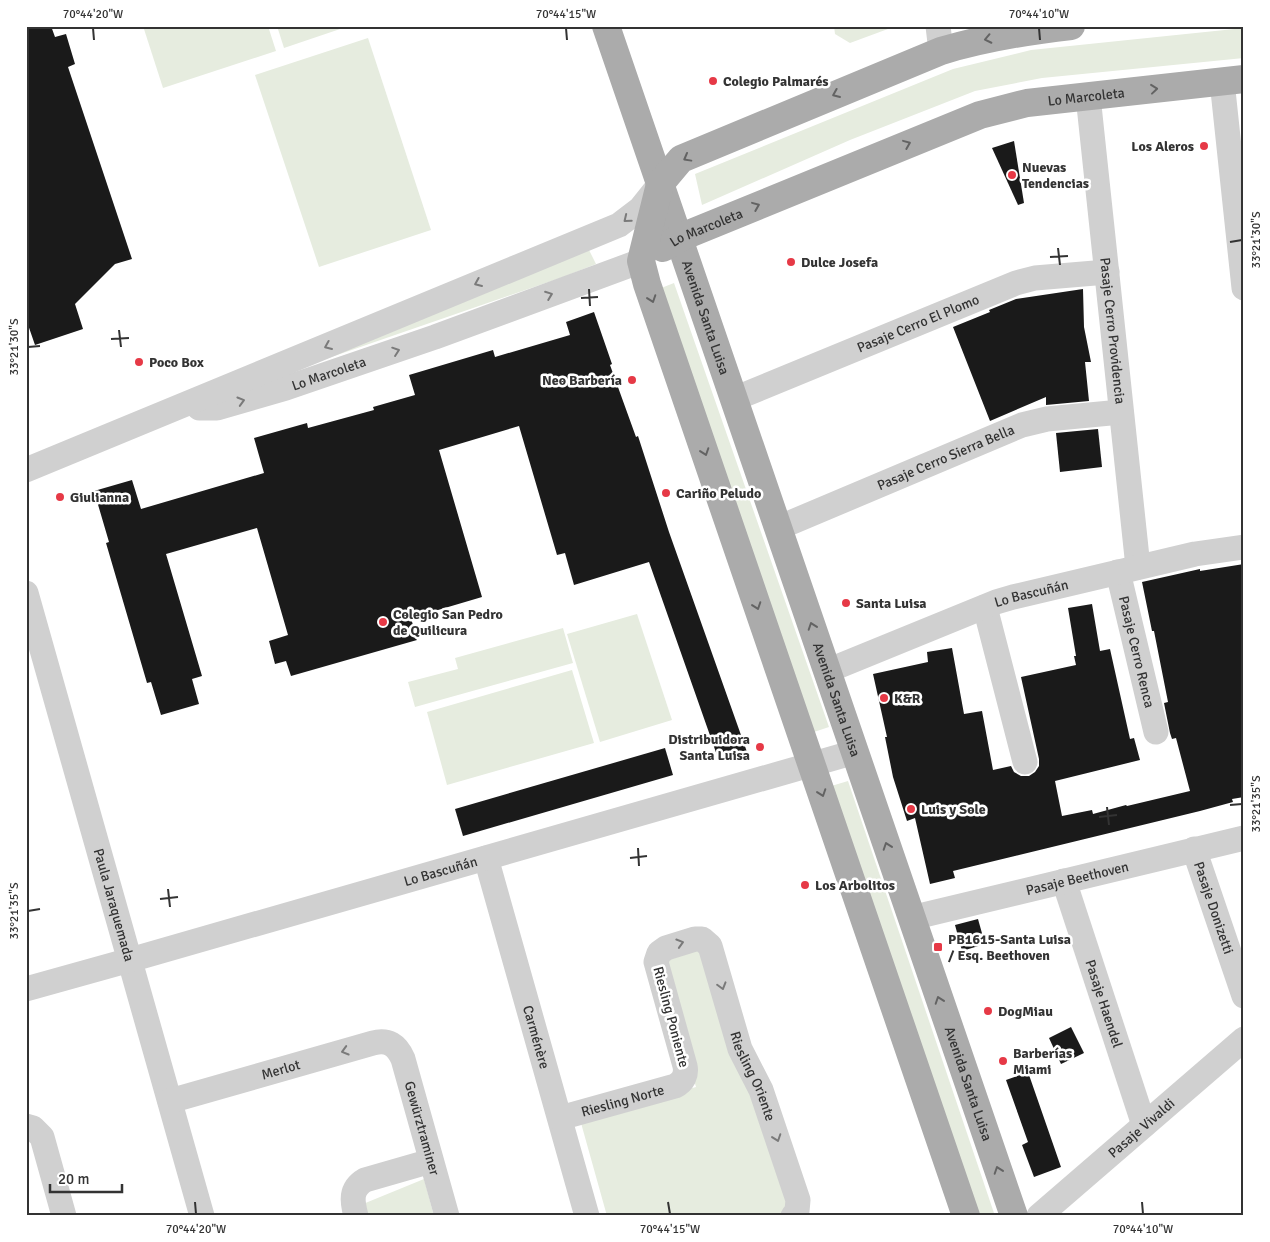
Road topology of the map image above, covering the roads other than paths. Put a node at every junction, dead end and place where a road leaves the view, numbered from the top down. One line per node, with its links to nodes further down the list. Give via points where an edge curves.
1 (606, 26): 6 (main road, Avenida Santa Luisa)
2 (1071, 26): 3 (main road, Lo Marcoleta, one-way to 3, via 983,39)
3 (939, 39): 6 (main road, Lo Marcoleta, one-way to 6, via 681,159)
4 (1233, 80): 5 (main road, Lo Marcoleta, one-way to 4); 10 (street)
5 (1088, 96): 7 (main road, Lo Marcoleta, one-way to 5, via 980,115 1027,103); 9 (street, Pasaje Cerro Providencia)
6 (660, 184): 7 (main road, Avenida Santa Luisa); 8 (main road); 12 (street, Lo Marcoleta, one-way to 12, via 640,209 620,226)
7 (679, 238): 8 (main road, Lo Marcoleta); 11 (main road, Avenida Santa Luisa)
8 (641, 261): 12 (street, Lo Marcoleta, one-way to 8, via 217,408 286,388); 24 (main road, one-way to 24)
9 (1107, 272): 11 (street, Pasaje Cerro El Plomo, via 1034,278 1016,283); 13 (street, Pasaje Cerro Providencia)
10 (1244, 288)
11 (734, 399): 15 (main road, Avenida Santa Luisa)
12 (176, 408): 14 (street, Lo Marcoleta)
13 (1121, 412): 15 (street, Pasaje Cerro Sierra Bella, via 1047,419 1022,425); 17 (street, Pasaje Cerro Providencia)
14 (26, 470)
15 (778, 528): 20 (main road, Avenida Santa Luisa, one-way to 15)
16 (1244, 547): 17 (street, Lo Bascuñán, via 1195,554)
17 (1128, 570): 19 (street, Lo Bascuñán, via 1013,597); 21 (street, Pasaje Cerro Renca)
18 (26, 593): 31 (street, Paula Jaraquemada)
19 (985, 607): 20 (street, Lo Bascuñán); 23 (street)
20 (827, 671): 22 (main road, Avenida Santa Luisa)
21 (1156, 732)
22 (855, 752): 24 (street, Lo Bascuñán); 29 (main road, Avenida Santa Luisa, one-way to 22)
23 (1025, 762)
24 (812, 764): 27 (street, Lo Bascuñán); 48 (main road, one-way to 48)
25 (1244, 838): 26 (street, Pasaje Beethoven)
26 (1194, 850): 28 (street, Pasaje Beethoven); 33 (street, Pasaje Donizetti)
27 (486, 858): 31 (street, Lo Bascuñán); 38 (street, Carménère)
28 (1064, 882): 29 (street, Pasaje Beethoven); 39 (street, Pasaje Haendel)
29 (911, 918): 49 (main road, Avenida Santa Luisa, one-way to 29)
30 (705, 941): 36 (street, Riesling Poniente, one-way to 30, via 685,1066 656,966 657,956 666,948 695,939); 42 (street, Riesling Oriente, one-way to 42, via 710,946 740,1049 764,1099 798,1200)
31 (130, 960): 32 (street, Lo Bascuñán); 37 (street, Paula Jaraquemada)
32 (26, 989)
33 (1244, 996)
34 (1244, 1039): 39 (street, Pasaje Vivaldi)
35 (392, 1044): 37 (street, Merlot, one-way to 37, via 380,1041); 41 (street, Gewürztraminer, via 400,1053)
36 (684, 1078): 38 (street, Riesling Norte, via 675,1086)
37 (170, 1101): 44 (street, Paula Jaraquemada)
38 (560, 1118): 47 (street, Carménère)
39 (1144, 1125): 50 (street, Pasaje Vivaldi)
40 (29, 1127): 43 (street, via 38,1132 44,1144)
41 (431, 1161): 45 (street, via 358,1184 352,1197); 46 (street, Gewürztraminer)
42 (795, 1213)
43 (64, 1216)
44 (202, 1216)
45 (356, 1216)
46 (447, 1216)
47 (587, 1216)
48 (966, 1216)
49 (1014, 1216)
50 (1039, 1216)

